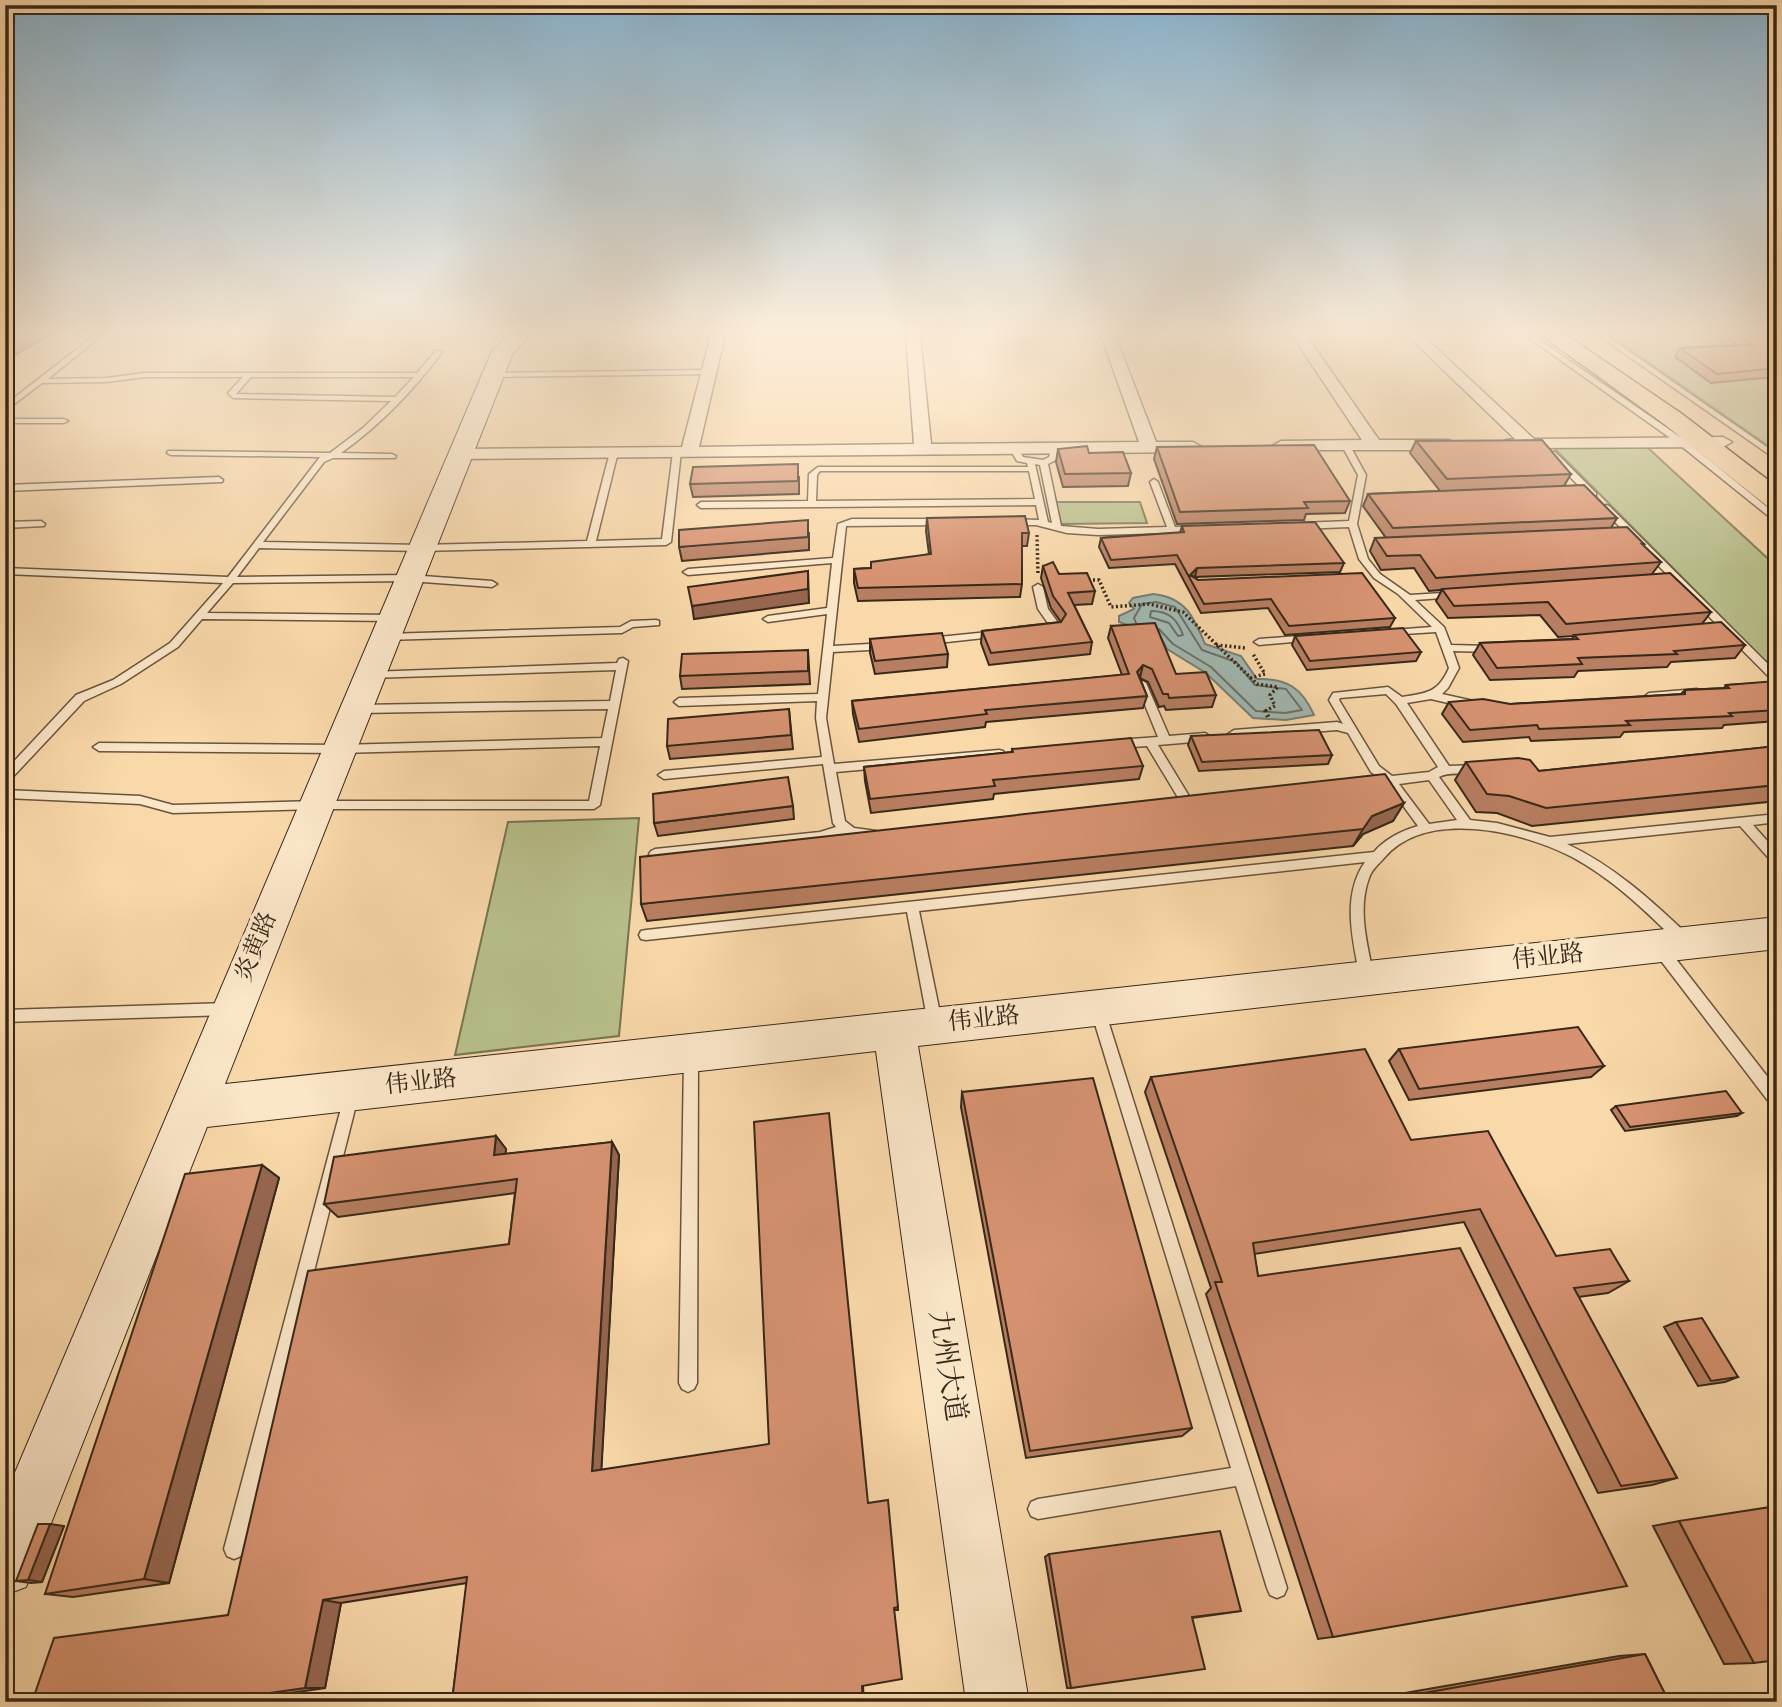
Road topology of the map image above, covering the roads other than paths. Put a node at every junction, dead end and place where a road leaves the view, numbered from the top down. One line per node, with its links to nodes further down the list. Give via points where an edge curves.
1 (382, 415): 30 (lane)
2 (476, 415): 29 (street, 炎黄路)
3 (695, 415): 27 (street)
4 (920, 415): 25 (street)
5 (1137, 415): 21 (street)
6 (1353, 415): 18 (street)
7 (1503, 415): 17 (street)
8 (1658, 415): 14 (lane)
9 (1664, 415): 14 (main road)
10 (1669, 415): 14 (main road)
11 (1715, 415): 32 (lane)
12 (5, 421): 13 (lane)
13 (64, 421)
14 (1703, 442): 17 (street); 37 (main road); 42 (main road); 47 (lane)
15 (1465, 444): 18 (street)
16 (1491, 444): 17 (street)
17 (1536, 444): 39 (lane)
18 (1374, 445): 20 (street)
19 (1268, 446): 20 (street)
20 (1346, 446): 43 (lane, via 1362,475)
21 (1149, 447): 22 (street); 24 (street)
22 (1215, 447)
23 (1014, 449): 24 (street); 25 (street); 34 (lane)
24 (1055, 449): 33 (lane, via 1053,458)
25 (923, 450): 27 (street)
26 (614, 452): 27 (street); 29 (street); 60 (lane)
27 (683, 452): 60 (lane, via 666,542)
28 (171, 453): 30 (lane)
29 (460, 454): 64 (street, 炎黄路)
30 (335, 456): 31 (lane); 61 (lane, via 321,460)
31 (392, 456)
32 (1777, 458)
33 (1044, 463): 34 (lane); 55 (lane)
34 (1032, 466): 44 (lane); 45 (lane, via 818,469 813,474)
35 (219, 480): 38 (lane)
36 (1154, 482): 57 (lane)
37 (1777, 484)
38 (6, 488)
39 (1589, 491): 40 (lane); 59 (lane)
40 (1575, 492)
41 (1369, 500): 43 (lane)
42 (1777, 500)
43 (1355, 501): 52 (lane)
44 (1040, 502): 45 (lane); 50 (lane)
45 (812, 504): 46 (lane)
46 (701, 505)
47 (1777, 520)
48 (957, 522): 65 (lane, via 842,524)
49 (997, 522): 50 (lane)
50 (1040, 523): 55 (lane)
51 (41, 524): 53 (lane)
52 (1353, 524): 54 (lane); 62 (lane)
53 (5, 525)
54 (1283, 526)
55 (1057, 527): 57 (lane, via 1098,532)
56 (1214, 528): 57 (lane)
57 (1172, 530)
58 (1618, 534): 59 (lane)
59 (1632, 534): 71 (lane)
60 (591, 544): 64 (lane)
61 (257, 545): 64 (lane); 72 (lane)
62 (1359, 547): 63 (lane); 68 (lane)
63 (1372, 547)
64 (422, 548): 70 (street, 炎黄路)
65 (837, 560): 67 (lane); 78 (lane)
66 (5, 571): 72 (lane)
67 (688, 572)
68 (1377, 576): 69 (lane); 77 (lane)
69 (1364, 577)
70 (409, 578): 72 (lane); 74 (lane); 82 (street, 炎黄路)
71 (1676, 579): 73 (lane); 83 (lane)
72 (230, 580): 79 (lane)
73 (1663, 580)
74 (492, 584)
75 (1038, 584): 86 (lane, via 1043,609 1058,628)
76 (1461, 594): 77 (lane)
77 (1407, 598): 84 (lane)
78 (832, 611): 80 (lane); 95 (lane)
79 (199, 616): 82 (lane); 122 (lane, via 174,645 80,698)
80 (768, 619)
81 (656, 623): 82 (lane, via 631,624 622,630)
82 (389, 627): 96 (street, 炎黄路)
83 (1726, 628): 85 (lane); 97 (lane)
84 (1440, 629): 88 (lane); 94 (lane)
85 (1712, 629)
86 (1030, 631)
87 (1016, 632): 90 (lane)
88 (1375, 634)
89 (1326, 637): 92 (lane)
90 (921, 642)
91 (893, 645): 95 (lane)
92 (1254, 645)
93 (1508, 647): 94 (lane)
94 (1449, 648): 102 (lane, via 1454,668 1444,689)
95 (828, 649): 103 (lane)
96 (369, 675): 107 (lane, via 623,663); 109 (street, 炎黄路)
97 (1777, 679)
98 (1141, 683): 111 (lane)
99 (1777, 686): 100 (lane)
100 (1763, 687)
101 (1708, 692): 104 (lane)
102 (1434, 696): 105 (lane); 108 (lane)
103 (823, 698): 106 (lane); 118 (lane, via 821,718)
104 (1639, 698)
105 (1400, 701): 110 (lane, via 1388,691 1338,695 1334,701); 120 (lane, via 1445,768)
106 (679, 702)
107 (615, 705): 109 (lane); 113 (lane)
108 (1488, 707)
109 (355, 709): 116 (street, 炎黄路)
110 (1351, 730): 111 (lane, via 1337,726); 123 (lane, via 1375,769)
111 (1166, 740): 112 (lane)
112 (1150, 741): 114 (lane); 127 (lane)
113 (607, 742): 116 (lane); 129 (lane, via 594,805)
114 (1109, 745)
115 (99, 747): 116 (lane)
116 (339, 749): 129 (street, 炎黄路)
117 (1011, 753): 118 (lane)
118 (829, 764): 121 (lane); 133 (lane, via 839,823)
119 (1488, 768): 120 (lane)
120 (1437, 773): 123 (lane); 132 (lane)
121 (664, 775)
122 (5, 778)
123 (1391, 780): 124 (lane); 134 (lane)
124 (1364, 783)
125 (5, 794): 129 (lane, via 140,800 173,809)
126 (1200, 800): 127 (lane)
127 (1186, 801): 128 (lane)
128 (1173, 803)
129 (316, 805): 146 (street, 炎黄路)
130 (1777, 818): 131 (lane)
131 (1743, 822): 136 (lane); 139 (lane)
132 (1467, 825): 134 (lane); 136 (lane, via 1497,825)
133 (846, 828): 135 (lane, via 864,835); 137 (lane, via 820,836)
134 (1426, 829): 138 (lane, via 1390,845)
135 (891, 832)
136 (1548, 841): 143 (lane, via 1629,886)
137 (655, 854)
138 (1379, 856): 140 (lane); 144 (lane, via 1367,868 1359,895)
139 (1777, 860)
140 (912, 906): 142 (lane); 148 (lane)
141 (1777, 933): 143 (street, 伟业路)
142 (646, 935)
143 (1672, 944): 144 (street, 伟业路); 151 (lane)
144 (1367, 978): 145 (street, 伟业路)
145 (1097, 1008): 148 (street, 伟业路); 154 (lane)
146 (232, 1009): 147 (lane); 152 (street, 炎黄路)
147 (5, 1016)
148 (915, 1028): 149 (street, 伟业路); 159 (street, 九州大道)
149 (691, 1053): 150 (street, 伟业路); 153 (lane)
150 (353, 1090): 152 (street, 伟业路); 156 (lane)
151 (1777, 1101)
152 (192, 1108): 157 (street, 炎黄路)
153 (688, 1382)
154 (1242, 1476): 155 (lane); 158 (lane)
155 (1038, 1509)
156 (234, 1549)
157 (5, 1566)
158 (1277, 1588)
159 (998, 1702)

